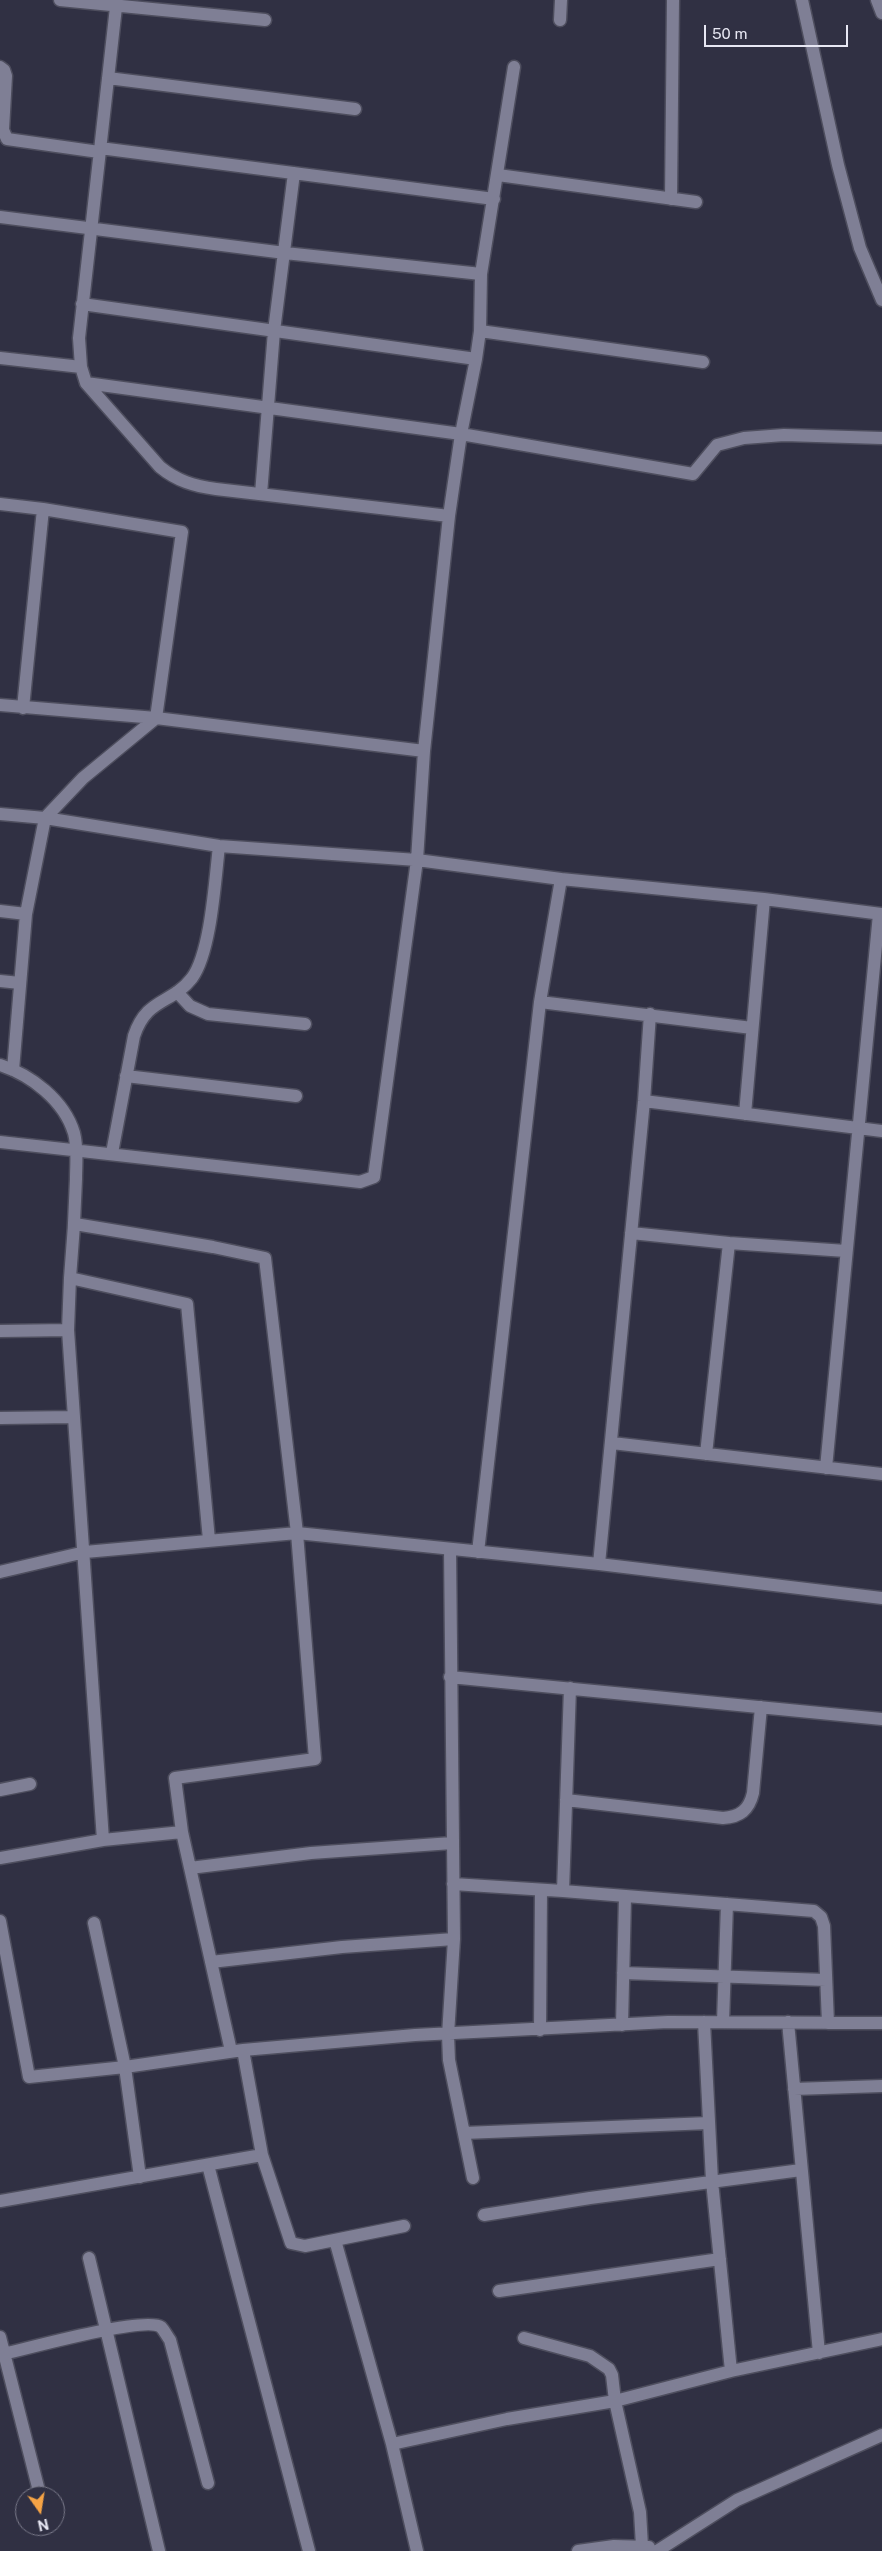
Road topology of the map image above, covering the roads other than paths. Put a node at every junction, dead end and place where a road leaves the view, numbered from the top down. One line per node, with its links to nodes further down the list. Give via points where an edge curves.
1 (60, 0): 6 (street)
2 (561, 0): 9 (street)
3 (673, 0): 19 (street)
4 (802, 0): 25 (street, via 840,174 860,248)
5 (878, 0): 7 (street)
6 (116, 6): 8 (street); 12 (street)
7 (882, 13)
8 (266, 20)
9 (560, 20)
10 (0, 67): 14 (street, via 6,76)
11 (514, 67): 17 (street)
12 (108, 78): 13 (street); 15 (street)
13 (355, 109)
14 (2, 137): 15 (street)
15 (99, 150): 16 (street); 22 (street)
16 (294, 173): 18 (street); 23 (street)
17 (498, 176): 18 (street); 19 (street)
18 (494, 198): 24 (street)
19 (671, 199): 20 (street)
20 (696, 202)
21 (0, 217): 22 (street)
22 (93, 229): 23 (street); 26 (street)
23 (285, 253): 24 (street); 28 (street)
24 (481, 274): 27 (street)
25 (882, 300)
26 (82, 304): 28 (street); 32 (street)
27 (480, 330): 30 (street); 31 (street)
28 (274, 331): 30 (street); 34 (street)
29 (0, 358): 32 (street)
30 (476, 359): 35 (street)
31 (703, 362)
32 (81, 367): 33 (street)
33 (86, 383): 34 (street); 37 (street, via 171,476 198,486)
34 (267, 408): 35 (street); 37 (street)
35 (461, 434): 36 (street, via 694,474 717,445 752,437); 40 (street)
36 (882, 438)
37 (261, 494): 40 (street)
38 (0, 504): 39 (street)
39 (43, 509): 42 (street); 43 (street, via 182,532)
40 (450, 516): 44 (street)
41 (0, 705): 42 (street)
42 (23, 708): 43 (street)
43 (156, 718): 44 (street); 46 (street, via 83,778)
44 (424, 751): 48 (street)
45 (0, 814): 46 (street)
46 (45, 818): 47 (street); 52 (street)
47 (219, 846): 48 (street); 56 (street, via 204,951 192,978)
48 (417, 860): 49 (street); 71 (street, via 374,1177 360,1182)
49 (560, 879): 50 (street); 57 (street)
50 (764, 898): 53 (street); 60 (street)
51 (0, 911): 52 (street)
52 (26, 914): 55 (street)
53 (880, 914): 67 (street)
54 (0, 981): 55 (street)
55 (20, 983): 62 (street)
56 (177, 992): 59 (street, via 190,1006 208,1014); 63 (street, via 145,1013 139,1021)
57 (540, 1002): 58 (street); 89 (street)
58 (650, 1014): 60 (street); 65 (street)
59 (305, 1024)
60 (752, 1028): 66 (street)
61 (0, 1065): 62 (street)
62 (13, 1070): 70 (street, via 47,1092 58,1105 74,1133)
63 (126, 1076): 64 (street); 71 (street)
64 (296, 1096)
65 (644, 1100): 66 (street); 73 (street)
66 (745, 1114): 67 (street)
67 (858, 1127): 68 (street); 75 (street)
68 (882, 1131)
69 (0, 1142): 70 (street)
70 (76, 1149): 71 (street); 72 (street)
71 (112, 1153)
72 (75, 1224): 76 (street); 85 (street, via 265,1258)
73 (631, 1233): 74 (street); 81 (street)
74 (729, 1243): 75 (street); 82 (street)
75 (846, 1251): 83 (street)
76 (70, 1278): 77 (street); 86 (street, via 188,1304)
77 (68, 1330): 78 (street); 79 (street)
78 (0, 1331)
79 (73, 1417): 80 (street); 88 (street)
80 (0, 1418)
81 (612, 1443): 82 (street); 90 (street)
82 (706, 1454): 83 (street)
83 (826, 1468): 84 (street)
84 (882, 1474)
85 (297, 1533): 86 (street); 87 (street); 100 (street, via 315,1759 175,1778)
86 (209, 1540): 88 (street)
87 (450, 1549): 89 (street); 93 (street)
88 (85, 1552): 91 (street); 101 (street)
89 (478, 1552): 90 (street)
90 (599, 1564): 92 (street)
91 (0, 1572)
92 (882, 1598)
93 (450, 1677): 94 (street); 102 (street)
94 (570, 1688): 95 (street); 99 (street)
95 (760, 1707): 96 (street); 99 (street, via 754,1793 751,1804 735,1817)
96 (882, 1719)
97 (30, 1784): 98 (street)
98 (0, 1790)
99 (566, 1800): 107 (street)
100 (182, 1832): 101 (street); 104 (street)
101 (104, 1840): 103 (street)
102 (452, 1843): 104 (street, via 311,1853); 105 (street)
103 (0, 1858)
104 (190, 1868): 113 (street)
105 (453, 1884): 106 (street); 112 (street)
106 (541, 1890): 107 (street); 123 (street)
107 (563, 1891): 108 (street)
108 (625, 1897): 109 (street); 114 (street)
109 (727, 1904): 115 (street); 116 (street, via 814,1911 824,1926)
110 (0, 1921): 126 (street, via 29,2077)
111 (94, 1924): 126 (street)
112 (454, 1939): 113 (street, via 342,1947); 124 (street)
113 (211, 1962): 125 (street)
114 (623, 1973): 115 (street); 122 (street)
115 (725, 1978): 116 (street); 118 (street)
116 (826, 1980): 120 (street)
117 (704, 2022): 118 (street); 122 (street); 129 (street)
118 (723, 2022): 119 (street)
119 (788, 2022): 120 (street); 128 (street)
120 (828, 2023): 121 (street)
121 (882, 2023)
122 (622, 2025): 123 (street)
123 (540, 2030): 124 (street)
124 (448, 2035): 125 (street); 130 (street, via 449,2060)
125 (237, 2050): 126 (street); 131 (street)
126 (125, 2067): 134 (street)
127 (882, 2086): 128 (street)
128 (794, 2089): 133 (street)
129 (709, 2123): 130 (street); 136 (street)
130 (464, 2133): 135 (street)
131 (262, 2155): 132 (street); 140 (street, via 291,2243 305,2246)
132 (208, 2165): 134 (street); 159 (street)
133 (801, 2170): 136 (street); 148 (street)
134 (140, 2177): 137 (street)
135 (473, 2178)
136 (712, 2180): 138 (street); 142 (street)
137 (0, 2201)
138 (484, 2215)
139 (404, 2226): 140 (street)
140 (335, 2240): 153 (street)
141 (89, 2258): 144 (street)
142 (720, 2259): 143 (street); 150 (street)
143 (499, 2291)
144 (106, 2330): 149 (street); 154 (street, via 151,2324 161,2327 170,2340); 158 (street)
145 (0, 2337): 149 (street)
146 (524, 2338): 151 (street, via 590,2356 612,2375)
147 (882, 2339): 148 (street)
148 (819, 2353): 150 (street)
149 (4, 2354): 155 (street)
150 (731, 2371): 151 (street)
151 (616, 2401): 153 (street, via 507,2419); 156 (street, via 640,2512)
152 (882, 2435): 157 (street, via 737,2500)
153 (392, 2444): 160 (street)
154 (208, 2483)
155 (38, 2486)
156 (642, 2546): 157 (street); 161 (street)
157 (659, 2550)
158 (159, 2551)
159 (309, 2551)
160 (417, 2551)
161 (578, 2551)

